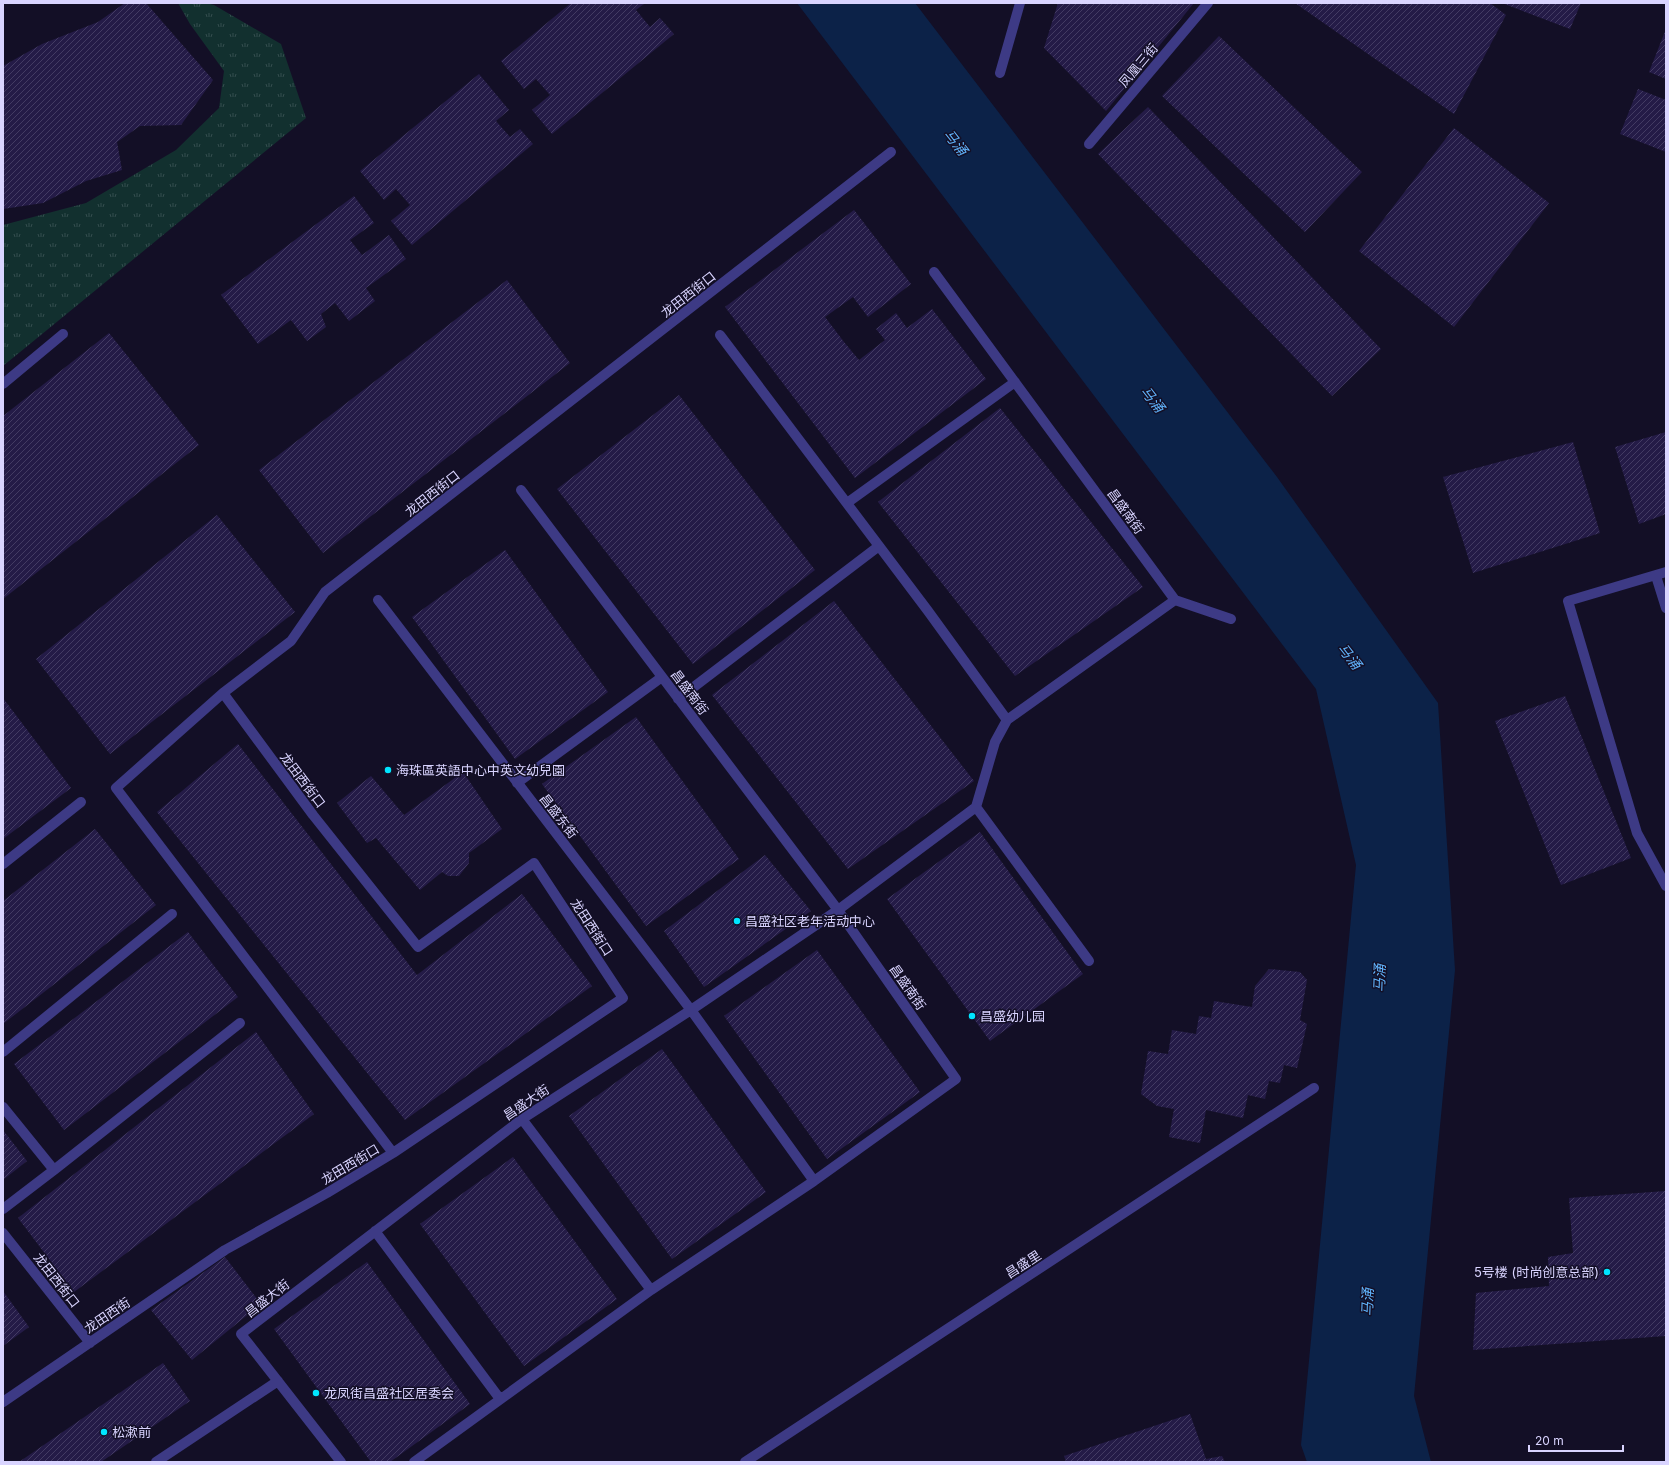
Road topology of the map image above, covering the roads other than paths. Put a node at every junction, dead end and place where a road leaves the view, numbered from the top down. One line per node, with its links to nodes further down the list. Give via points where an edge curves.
1 (1020, 3): 3 (street)
2 (1208, 3): 4 (street, 凤凰三街)
3 (1000, 73)
4 (1089, 144)
5 (891, 152): 21 (street, 龙田西街口, via 325,592 291,641)
6 (934, 272): 9 (street, 昌盛南街)
7 (63, 334): 10 (street)
8 (720, 335): 12 (street)
9 (1015, 382): 12 (street); 17 (street, 昌盛南街)
10 (3, 384)
11 (521, 490): 20 (street, 昌盛南街)
12 (847, 504): 13 (street)
13 (879, 546): 22 (street); 23 (street)
14 (1666, 572): 15 (street)
15 (1656, 576): 18 (street); 28 (street, via 1568,601 1638,833)
16 (378, 600): 24 (street, 昌盛东街)
17 (1175, 600): 19 (street); 23 (street)
18 (1666, 608)
19 (1231, 619)
20 (662, 677): 22 (street, 昌盛南街); 24 (street)
21 (223, 693): 38 (street, via 116,788); 38 (street, 龙田西街口, via 313,815 418,947 534,863 623,998)
22 (678, 699): 29 (street, 昌盛南街)
23 (1008, 720): 26 (street, via 994,742)
24 (517, 783): 32 (street, 昌盛东街)
25 (82, 802): 27 (street)
26 (976, 808): 29 (street); 31 (street)
27 (3, 864)
28 (1666, 886)
29 (838, 910): 32 (street, 昌盛大街); 40 (street, 昌盛南街, via 956,1079)
30 (172, 914): 34 (street)
31 (1089, 961)
32 (692, 1010): 37 (street, 昌盛大街); 40 (street, 昌盛东街)
33 (240, 1022): 39 (street)
34 (3, 1052)
35 (1314, 1088): 53 (street, 昌盛里)
36 (3, 1107): 39 (street)
37 (522, 1119): 42 (street, 昌盛大街); 45 (street)
38 (393, 1153): 44 (street, 龙田西街口)
39 (54, 1170): 41 (street)
40 (814, 1181): 45 (street)
41 (3, 1209)
42 (375, 1231): 47 (street, 昌盛大街, via 241,1334); 48 (street)
43 (3, 1233): 46 (street, 龙田西街口)
44 (225, 1250): 46 (street, 龙田西街)
45 (651, 1290): 48 (street)
46 (90, 1342): 49 (street, 龙田西街)
47 (278, 1381): 50 (street); 51 (street)
48 (500, 1399): 52 (street)
49 (3, 1402)
50 (156, 1462)
51 (340, 1462)
52 (414, 1462)
53 (745, 1462)

